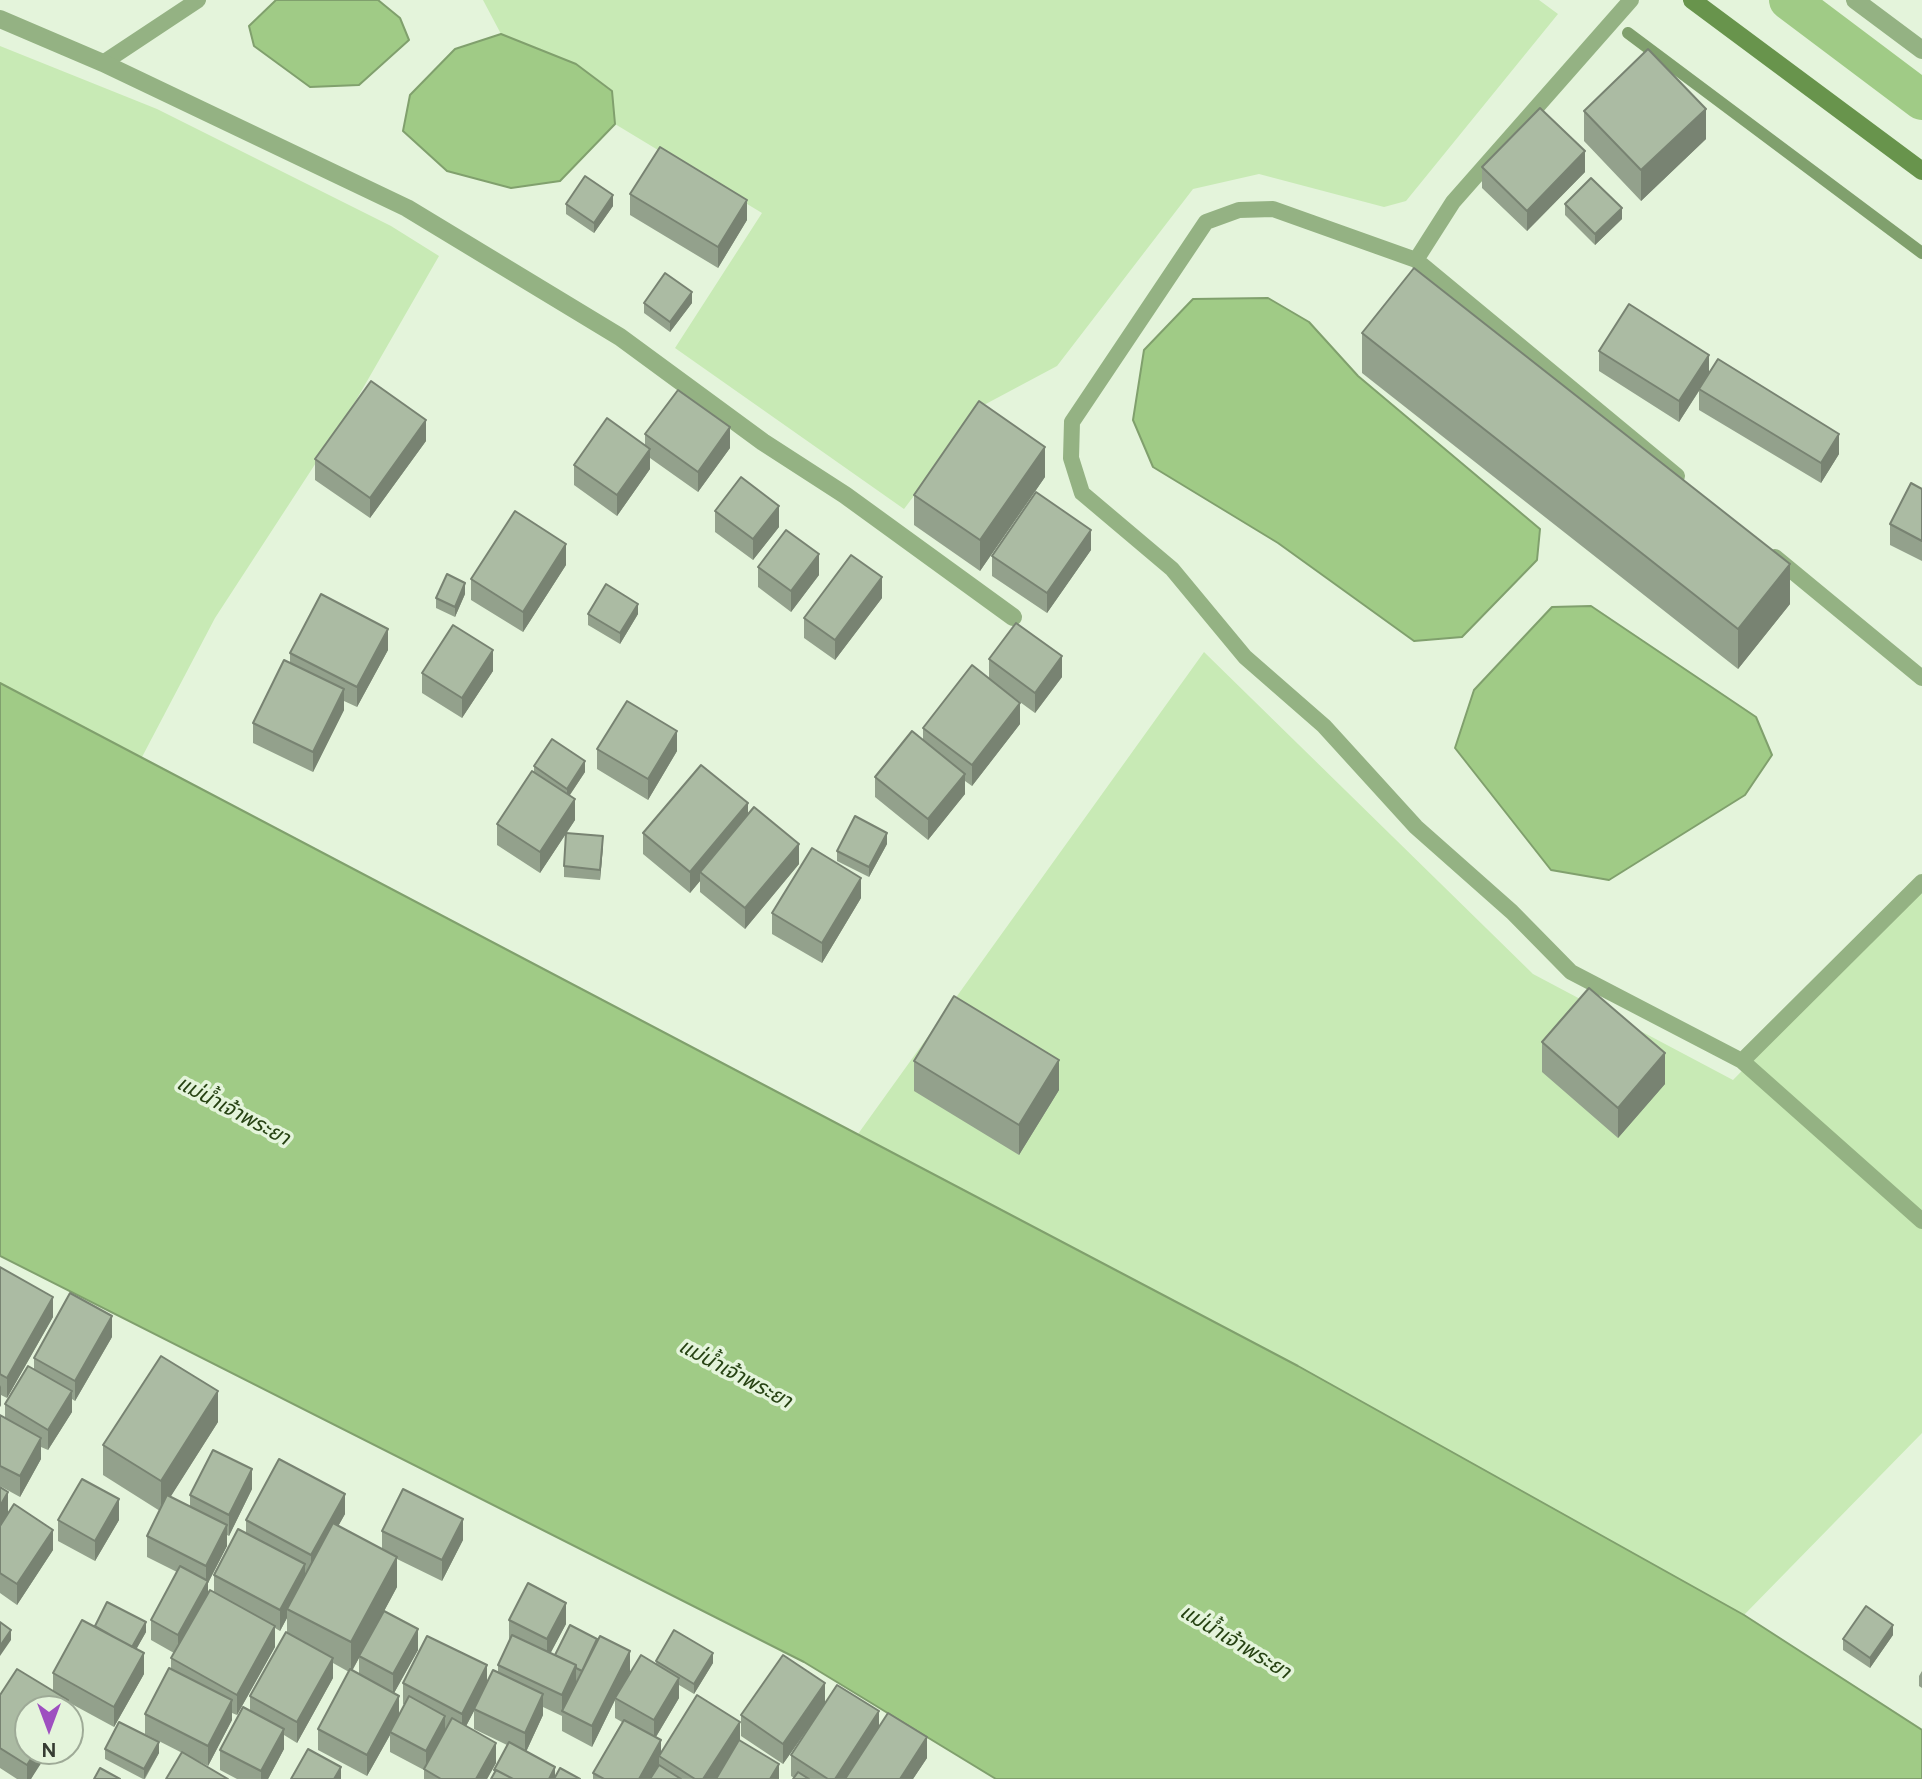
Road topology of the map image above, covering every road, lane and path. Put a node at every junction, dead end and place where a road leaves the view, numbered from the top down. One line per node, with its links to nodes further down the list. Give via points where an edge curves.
1 (198, 0): 7 (lane)
2 (1631, 0): 9 (lane, via 1453,202)
3 (1692, 0): 8 (main road)
4 (1855, 0): 6 (street)
5 (0, 19): 7 (street)
6 (1922, 50)
7 (103, 63): 12 (street, via 407,208 609,330)
8 (1922, 171)
9 (1416, 260): 10 (lane); 15 (lane, via 1273,209 1239,210 1206,222 1072,422 1071,458 1082,493 1172,569 1245,657 1324,726 1416,827 1512,912 1571,972)
10 (1685, 482)
11 (1760, 545): 13 (lane)
12 (1013, 617)
13 (1922, 678)
14 (1922, 882): 15 (lane)
15 (1742, 1061): 16 (lane)
16 (1922, 1222)

